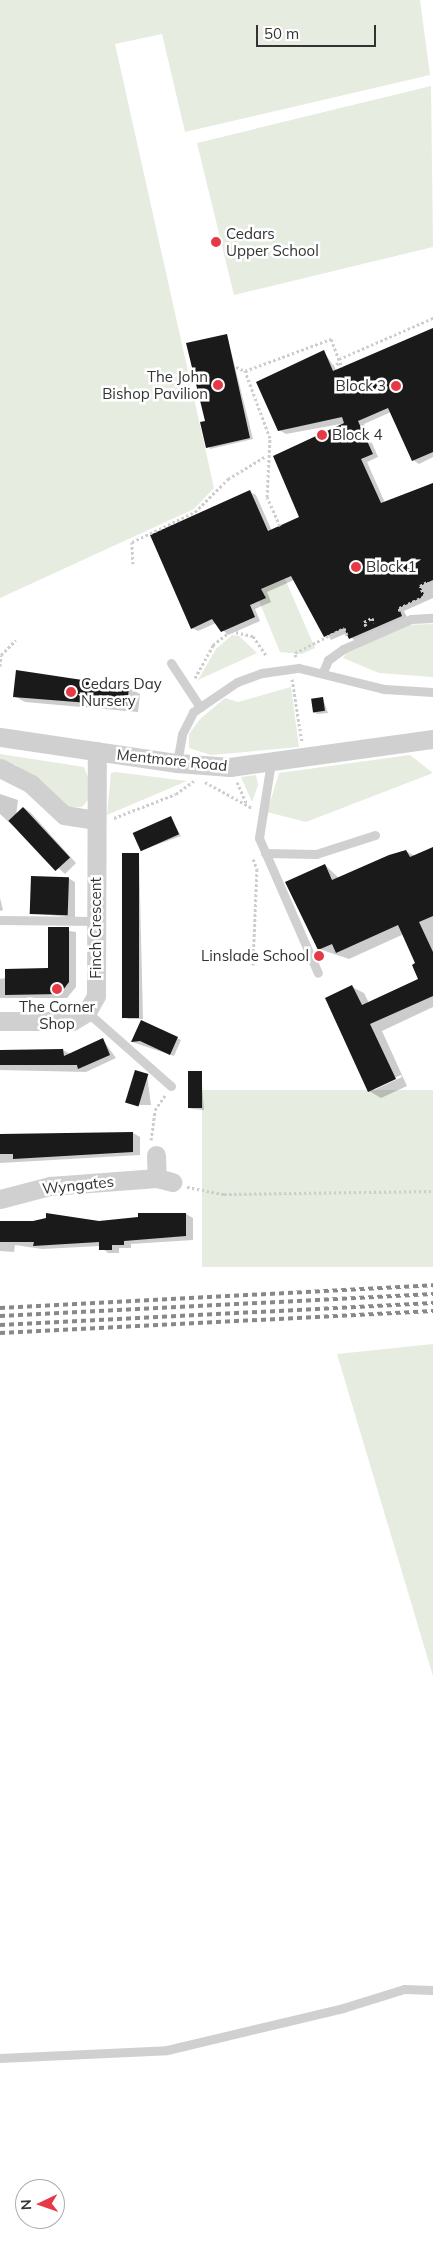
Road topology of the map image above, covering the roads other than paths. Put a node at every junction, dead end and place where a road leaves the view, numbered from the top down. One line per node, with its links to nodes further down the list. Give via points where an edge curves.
1 (433, 618): 3 (lane, via 411,619 343,649 328,660)
2 (171, 663): 5 (lane)
3 (323, 672): 4 (lane, via 384,689); 5 (lane, via 291,667 237,682)
4 (433, 692)
5 (200, 708): 10 (lane, via 182,734)
6 (0, 737): 8 (street, Mentmore Road)
7 (433, 739): 9 (street, Mentmore Road)
8 (97, 751): 10 (street, Mentmore Road); 12 (street, Finch Crescent)
9 (272, 762): 10 (street, Mentmore Road, via 230,766); 14 (lane, via 259,821)
10 (177, 763)
11 (0, 768): 12 (street, via 31,784 64,815)
12 (96, 820): 16 (street, Finch Crescent)
13 (375, 835): 14 (lane, via 316,854)
14 (265, 853): 17 (lane)
15 (0, 920): 16 (lane)
16 (96, 921): 18 (street, Finch Crescent, via 96,996)
17 (318, 973)
18 (86, 1012): 19 (street, via 72,1021); 20 (lane)
19 (0, 1021)
20 (171, 1086)
21 (156, 1155): 22 (street, Wyngates, via 164,1180 50,1186)
22 (0, 1198)
23 (433, 1990): 24 (lane, via 404,1989 343,2008 167,2050)
24 (0, 2058)

